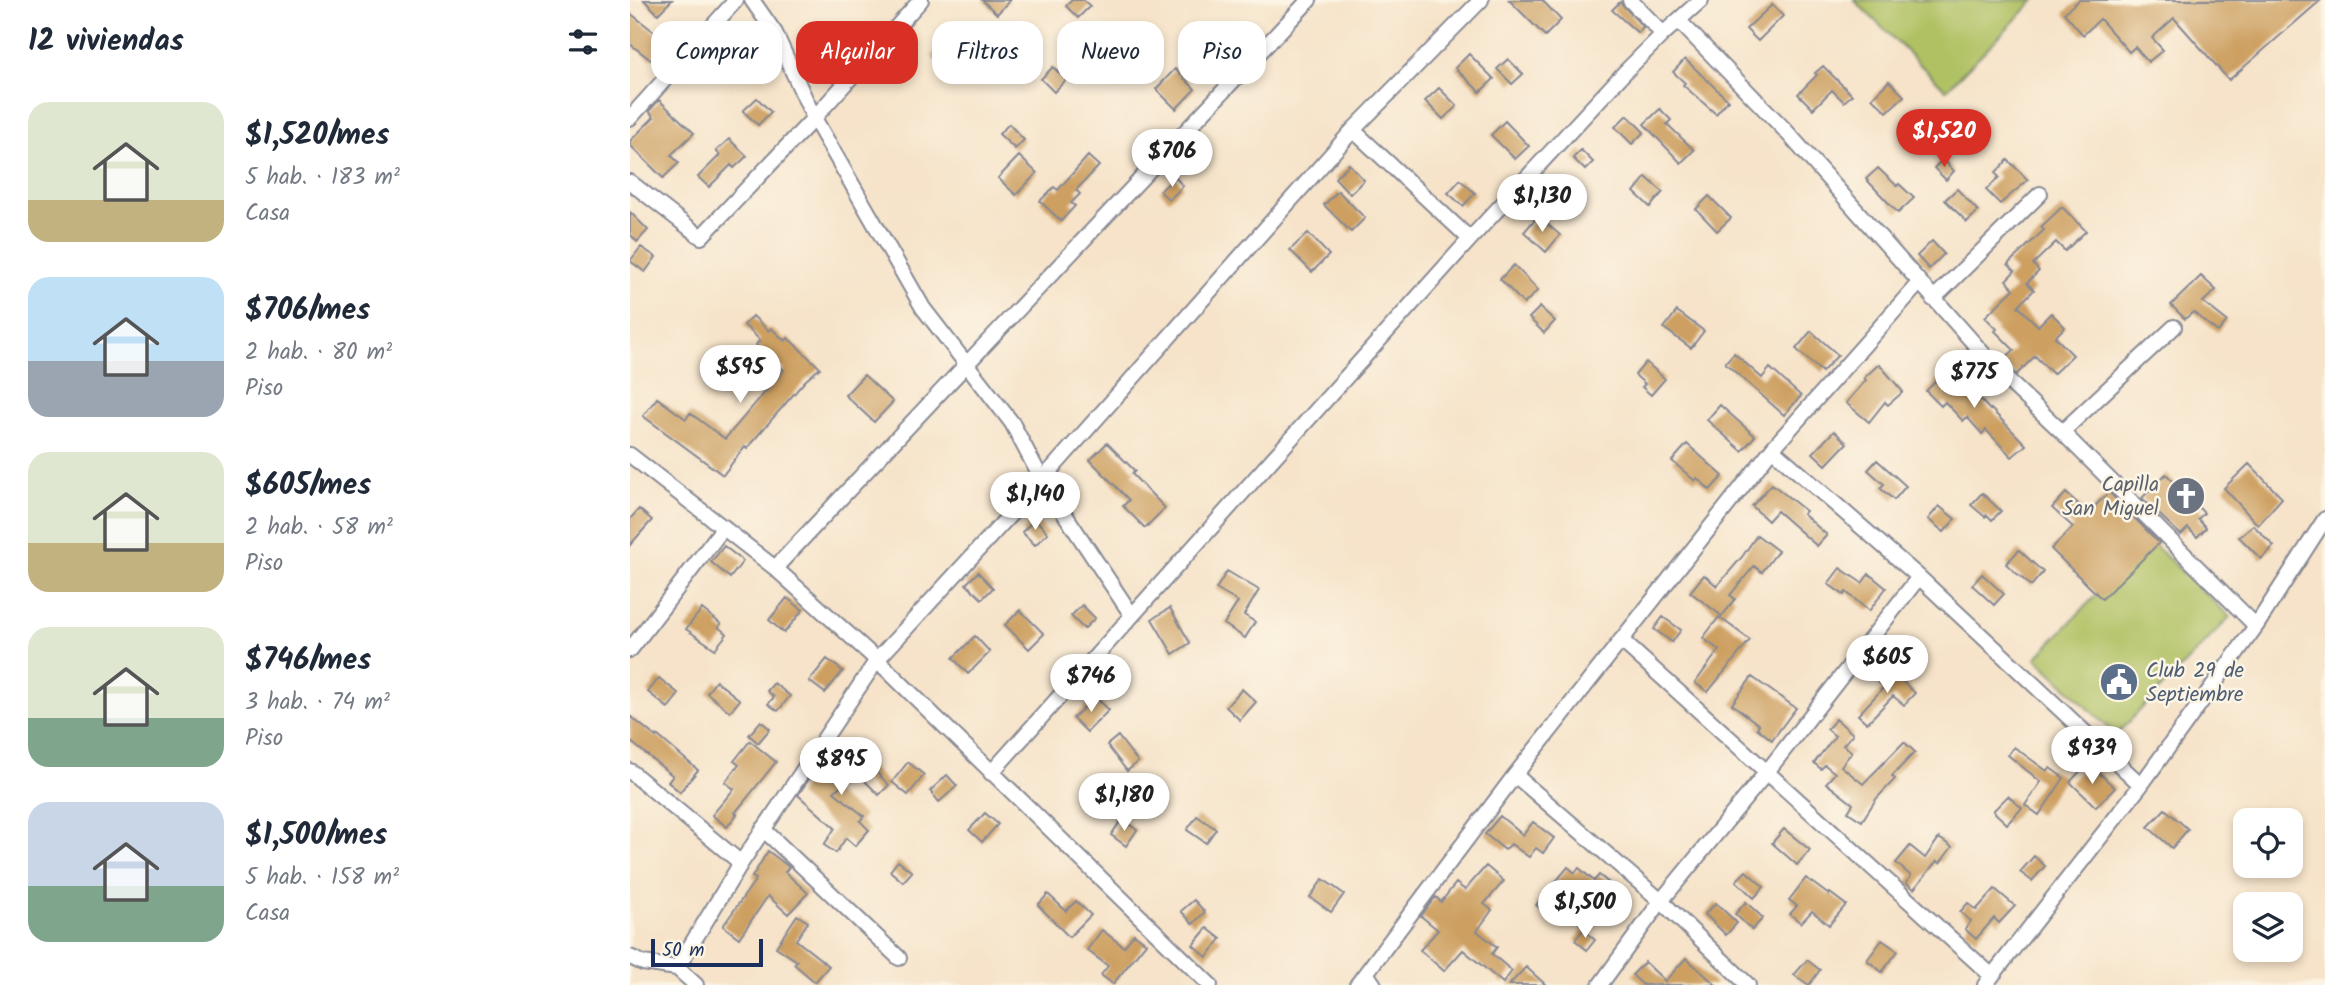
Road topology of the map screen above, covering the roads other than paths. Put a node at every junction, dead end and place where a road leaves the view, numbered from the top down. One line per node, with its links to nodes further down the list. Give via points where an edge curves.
1 (736, 0): 10 (street)
2 (752, 0): 11 (street, via 775,33)
3 (920, 0): 11 (street)
4 (1309, 0): 19 (street)
5 (1481, 0): 12 (street)
6 (1630, 0): 9 (street)
7 (1701, 0): 8 (street)
8 (1679, 22): 9 (street); 16 (street, via 1785,130)
9 (1663, 34): 15 (street)
10 (630, 118)
11 (814, 118): 13 (street, via 701,237); 19 (street, via 923,308)
12 (1353, 130): 15 (street); 23 (street)
13 (630, 182)
14 (2040, 194): 17 (street)
15 (1469, 239): 28 (street)
16 (1919, 283): 17 (street); 21 (street)
17 (1933, 299): 20 (street)
18 (2174, 327): 20 (street)
19 (965, 366): 23 (street, via 1012,423); 26 (street)
20 (2062, 432): 29 (street)
21 (1772, 449): 27 (street); 30 (street)
22 (630, 455): 25 (street)
23 (1042, 481): 28 (street); 32 (street)
24 (2325, 519): 29 (street)
25 (724, 527): 26 (street); 31 (street)
26 (775, 568): 32 (street)
27 (1919, 577): 35 (street); 37 (street)
28 (1131, 614): 34 (street)
29 (2256, 626): 37 (street)
30 (1621, 640): 35 (street); 36 (street)
31 (630, 650)
32 (877, 660): 34 (street); 38 (street)
33 (630, 771): 39 (street)
34 (991, 773): 47 (street)
35 (1766, 773): 40 (street); 45 (street)
36 (1515, 775): 40 (street); 44 (street)
37 (2141, 785): 45 (street)
38 (763, 829): 39 (street); 42 (street)
39 (741, 863): 43 (street)
40 (1661, 901): 49 (street); 50 (street)
41 (630, 957): 43 (street)
42 (899, 958)
43 (677, 968): 46 (street)
44 (1370, 979): 48 (street)
45 (1988, 981)
46 (696, 985)
47 (1210, 985)
48 (1357, 985)
49 (1600, 985)
50 (1748, 985)

